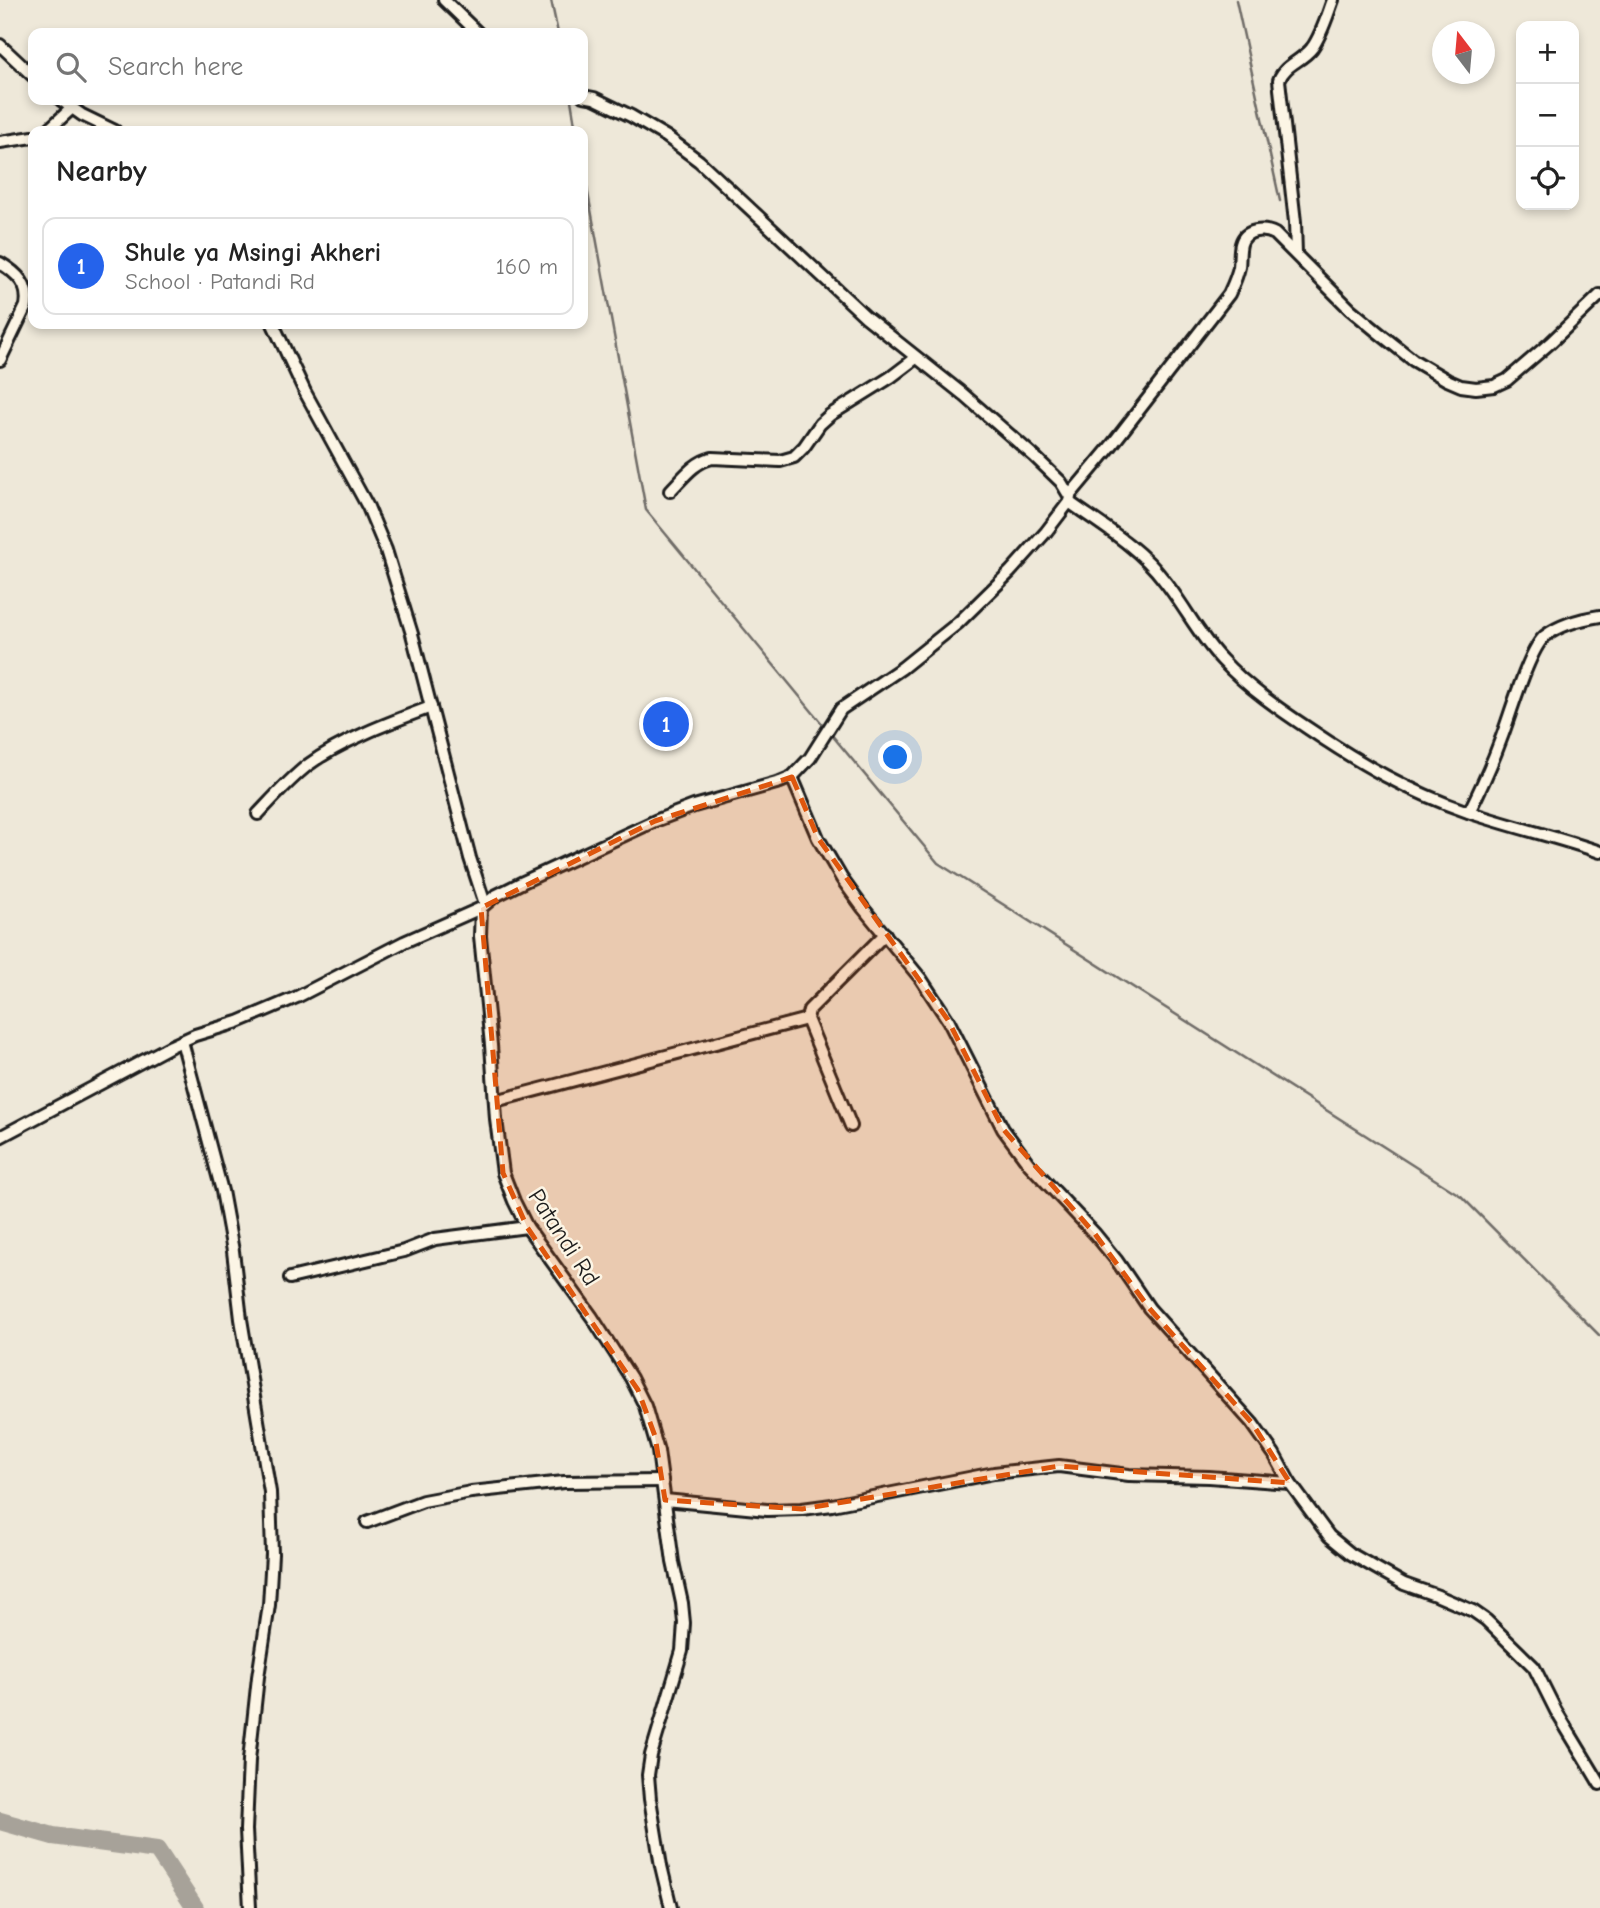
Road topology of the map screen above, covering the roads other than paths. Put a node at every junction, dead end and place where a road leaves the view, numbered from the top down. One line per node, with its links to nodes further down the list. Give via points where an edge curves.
1 (444, 0): 3 (street)
2 (1333, 0): 13 (street, via 1320,36 1279,80)
3 (473, 28)
4 (0, 45): 5 (street)
5 (28, 71)
6 (588, 97): 17 (street, via 631,116 699,161)
7 (68, 105): 8 (street)
8 (72, 108): 9 (street); 10 (street)
9 (52, 126)
10 (106, 126)
11 (28, 139): 12 (street)
12 (0, 142)
13 (1296, 254): 15 (street, via 1379,333 1413,360 1461,386 1494,386 1507,380); 20 (street, via 1268,230 1246,235 1229,294)
14 (0, 263): 18 (street, via 20,278 28,297)
15 (1600, 295)
16 (275, 329): 22 (street, Patandi Rd, via 304,393 381,536)
17 (916, 358): 19 (street, via 830,415 794,457 780,461 704,460); 20 (street, via 1009,434 1061,482)
18 (0, 360)
19 (670, 491)
20 (1069, 498): 23 (street, via 1017,565 958,623 836,715 810,758); 24 (street, via 1161,576 1222,660 1262,696 1387,778)
21 (1600, 615): 24 (street, via 1557,629 1533,649 1497,751)
22 (431, 707): 25 (street, via 312,763); 27 (street, Patandi Rd)
23 (792, 777): 27 (street, via 671,814 523,882); 28 (street, via 818,838)
24 (1469, 812): 26 (street)
25 (258, 814)
26 (1600, 852)
27 (483, 906): 30 (street, via 297,997); 31 (street, Patandi Rd, via 480,936)
28 (885, 934): 29 (street, via 809,1010); 37 (street, via 948,1020 1003,1129 1029,1164 1095,1234 1149,1308 1252,1423)
29 (807, 1019): 31 (street); 32 (street)
30 (182, 1041): 33 (street); 41 (street, via 222,1191 270,1492 270,1605 249,1760)
31 (495, 1101): 34 (street, Patandi Rd, via 503,1173)
32 (851, 1126)
33 (0, 1137)
34 (527, 1227): 35 (street, via 435,1239 404,1251); 36 (street, Patandi Rd, via 634,1384 655,1436)
35 (290, 1278)
36 (662, 1481): 38 (street, Patandi Rd); 39 (street, via 564,1482 471,1492 423,1501)
37 (1290, 1483): 38 (street, via 1129,1475 1059,1466 994,1473 802,1509); 40 (street, via 1329,1536 1351,1554 1404,1584 1486,1620 1539,1676)
38 (665, 1500): 42 (street, Patandi Rd, via 684,1640 648,1775)
39 (367, 1522)
40 (1600, 1784)
41 (250, 1908)
42 (671, 1908)

